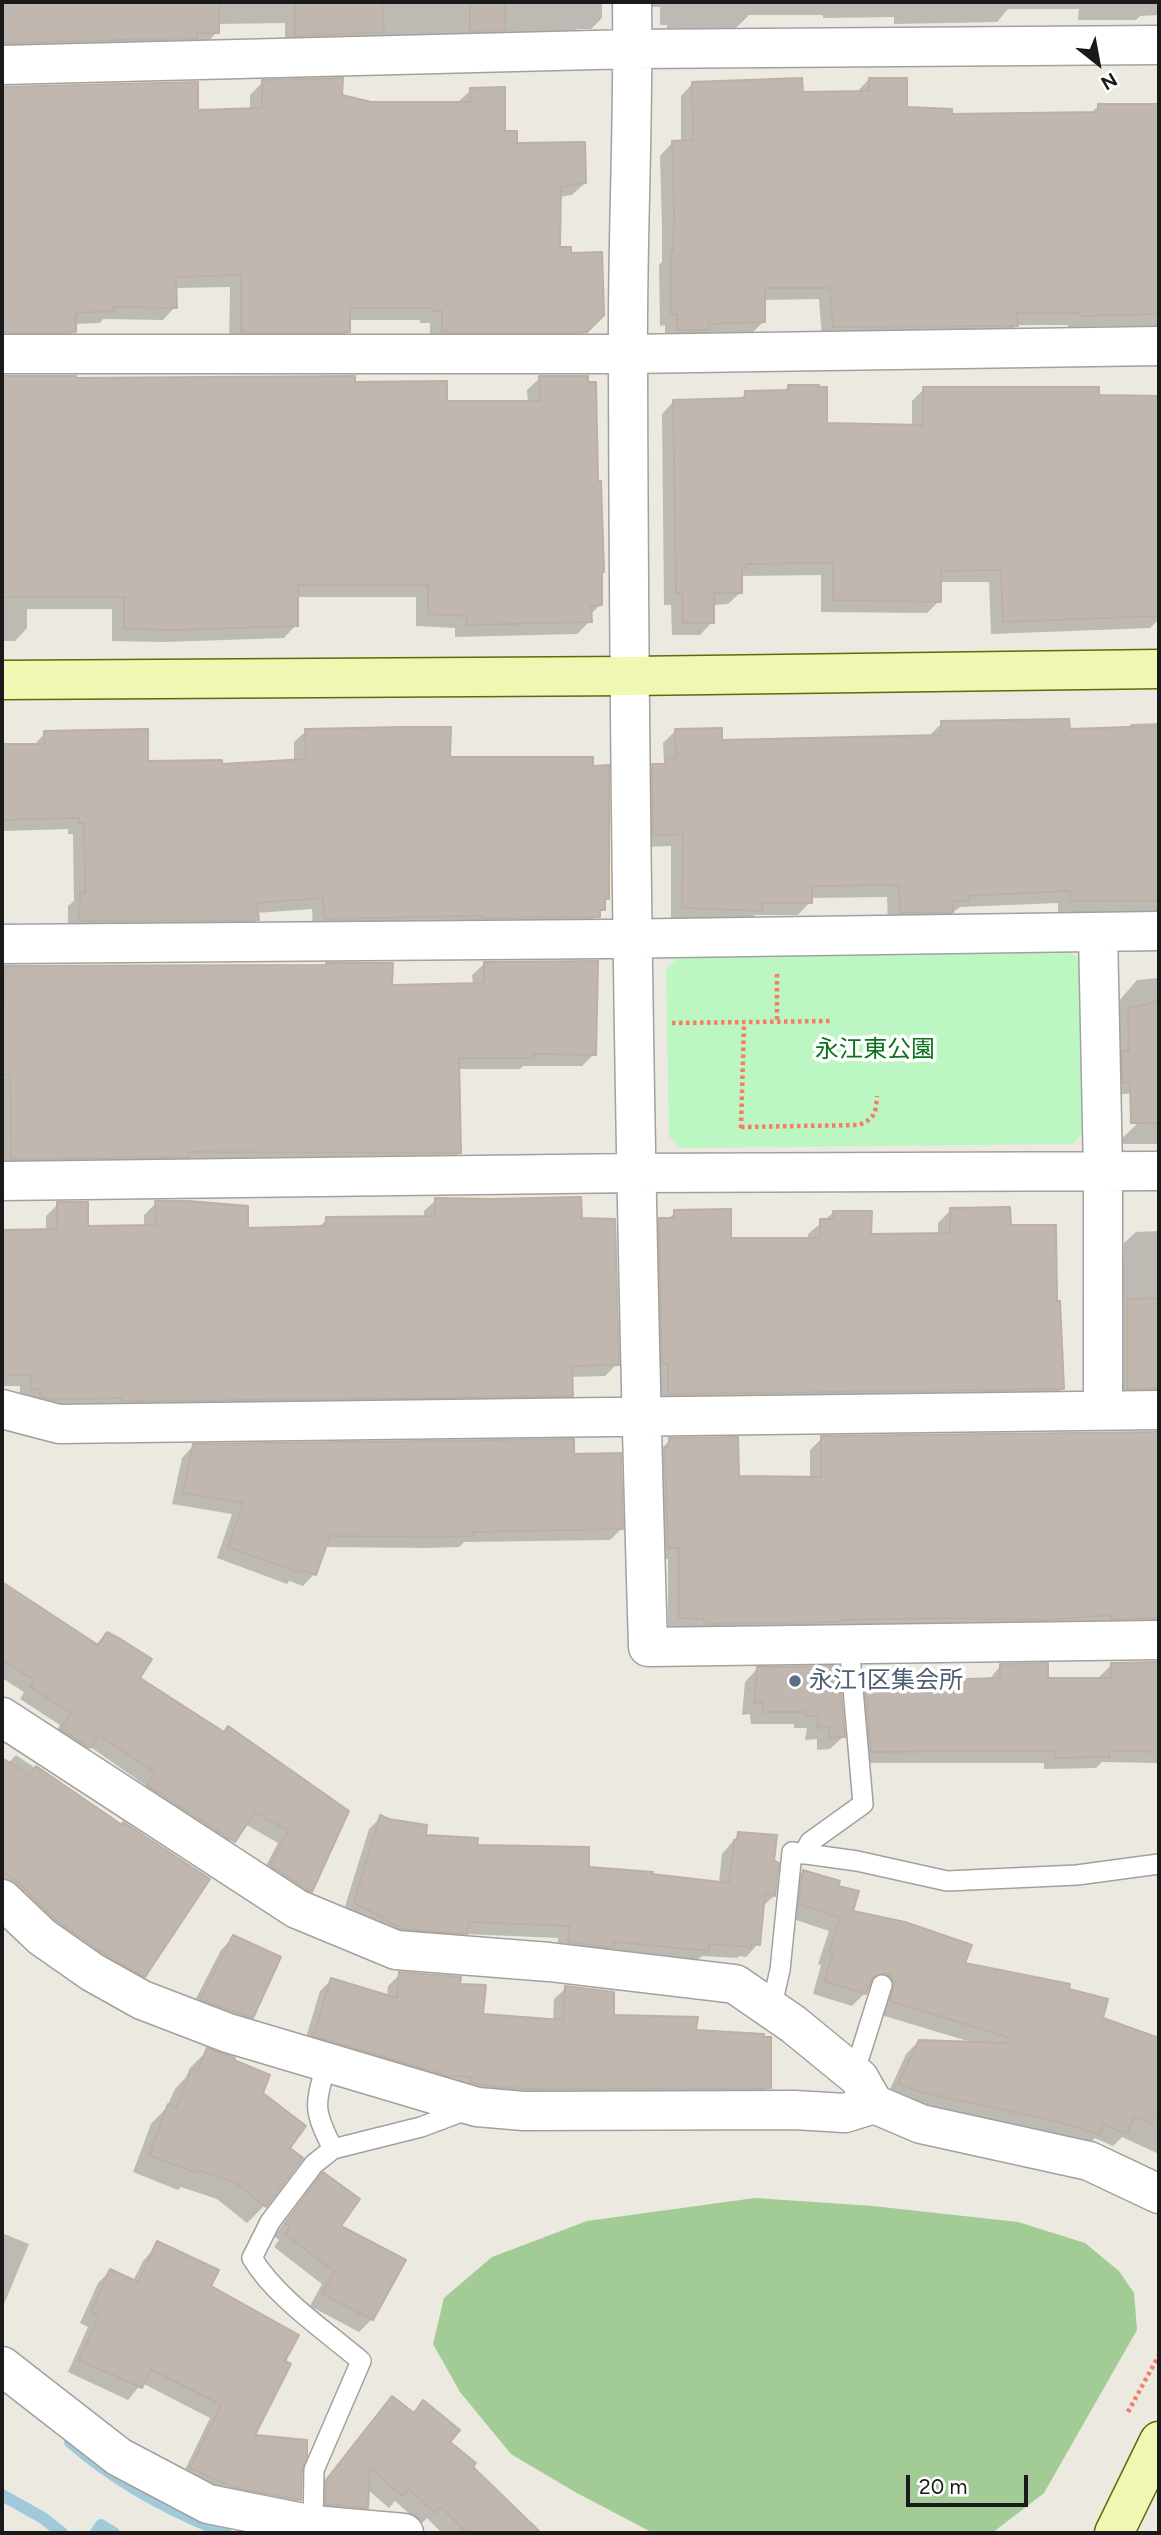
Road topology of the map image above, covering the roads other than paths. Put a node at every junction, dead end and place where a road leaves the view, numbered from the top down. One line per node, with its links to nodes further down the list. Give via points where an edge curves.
1 (632, 2): 3 (street)
2 (1159, 45): 3 (street)
3 (633, 49): 4 (street); 7 (street)
4 (2, 65)
5 (1159, 346): 7 (street)
6 (2, 354): 7 (street)
7 (628, 354): 9 (street)
8 (1159, 668): 9 (street)
9 (631, 676): 10 (street); 13 (street)
10 (2, 680)
11 (1159, 931): 12 (street)
12 (1098, 932): 13 (street); 15 (street)
13 (634, 939): 14 (street); 17 (street)
14 (2, 944)
15 (1103, 1171): 16 (street); 17 (street); 20 (street)
16 (1159, 1171)
17 (636, 1173): 18 (street); 22 (street)
18 (2, 1181)
19 (2, 1409): 22 (street, via 59,1424)
20 (1102, 1410): 21 (street); 22 (street)
21 (1159, 1410)
22 (641, 1416): 24 (street, via 648,1647)
23 (1159, 1640): 24 (street)
24 (849, 1643): 26 (lane, via 863,1804 810,1842)
25 (2, 1717): 30 (street, via 297,1909 396,1950 735,1984)
26 (803, 1854): 27 (lane, via 947,1881 1077,1875); 30 (lane, via 792,1852 780,1970)
27 (1159, 1864)
28 (2, 1899): 31 (street, via 42,1937 142,2000 229,2033)
29 (882, 1985): 32 (lane, via 860,2055)
30 (771, 2009): 32 (street)
31 (327, 2062): 34 (street); 35 (lane, via 316,2102 320,2124)
32 (850, 2070): 33 (street)
33 (874, 2104): 34 (street, via 845,2113 524,2111); 36 (street, via 921,2124 1089,2161)
34 (477, 2106): 35 (lane, via 421,2127)
35 (333, 2149): 39 (lane, via 314,2164 270,2222 252,2258 283,2294 361,2361 314,2470)
36 (1159, 2194)
37 (2, 2366): 39 (street, via 120,2457 208,2504)
38 (1159, 2441): 41 (street)
39 (313, 2525): 40 (street)
40 (404, 2533)
41 (1114, 2533)

